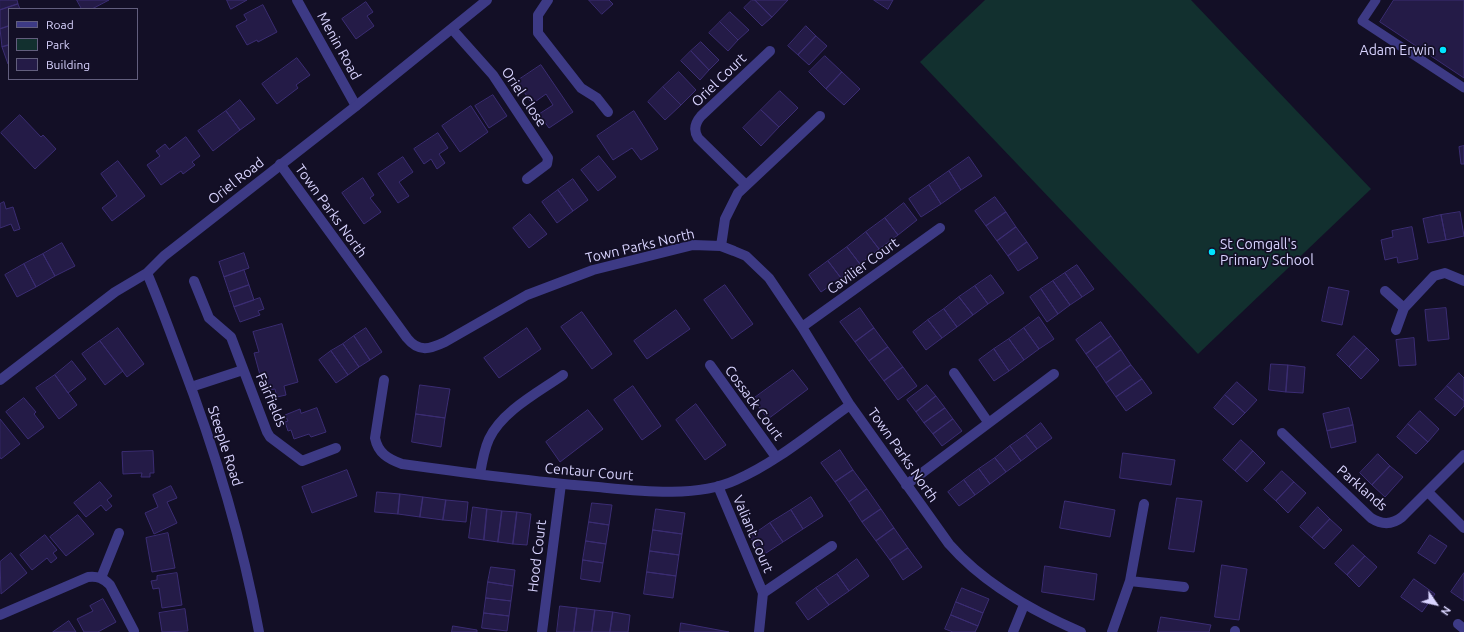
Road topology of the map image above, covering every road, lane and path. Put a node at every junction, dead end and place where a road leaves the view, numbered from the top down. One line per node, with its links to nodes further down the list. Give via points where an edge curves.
1 (297, 0): 8 (street, Menin Road)
2 (487, 0): 5 (street, Oriel Road)
3 (548, 0): 9 (street, via 538,15 538,33 581,88 597,98)
4 (1376, 0): 7 (lane, via 1362,21)
5 (452, 29): 8 (street, Oriel Road); 12 (street, Oriel Close, via 493,75 548,158 547,164)
6 (770, 51): 13 (street, Oriel Court, via 701,116 695,125 698,138)
7 (1464, 88)
8 (356, 106): 11 (street, Oriel Road)
9 (608, 112)
10 (820, 116): 13 (street)
11 (280, 164): 15 (street, Town Parks North, via 407,338 420,349 445,342 527,295 593,270 693,245); 16 (street, Oriel Road, via 164,256)
12 (527, 179)
13 (746, 185): 15 (street, via 728,210)
14 (940, 228): 21 (street, Cavilier Court)
15 (721, 246): 21 (street, Town Parks North, via 746,256 759,267)
16 (147, 273): 28 (street, Oriel Road, via 115,292); 30 (street, Steeple Road)
17 (194, 281): 24 (street, Fairfields, via 207,315 231,337)
18 (1464, 281): 20 (street, via 1449,273 1439,273 1430,279)
19 (1385, 291): 20 (street)
20 (1404, 308): 22 (street)
21 (802, 327): 31 (street, Town Parks North)
22 (1396, 330)
23 (710, 365): 36 (street, Cossack Court)
24 (243, 370): 30 (street, Fairfields); 34 (street, Fairfields, via 270,437 302,461)
25 (954, 373): 32 (street)
26 (1054, 374): 32 (street)
27 (563, 375): 37 (street, via 498,424 489,439)
28 (0, 380)
29 (384, 380): 37 (street, Centaur Court, via 375,438 382,454 391,461 402,464)
30 (191, 387): 53 (street, Steeple Road, via 234,523)
31 (850, 405): 36 (street, Centaur Court); 39 (street, Town Parks North)
32 (988, 422): 39 (street)
33 (1282, 433): 41 (street, Parklands, via 1376,522 1388,524 1397,521)
34 (336, 448)
35 (1464, 454): 41 (street, Parklands)
36 (776, 457): 40 (street, Centaur Court, via 735,480)
37 (480, 474): 38 (street, Centaur Court)
38 (561, 484): 40 (street, Centaur Court, via 642,491 692,490); 54 (street, Hood Court)
39 (906, 485): 50 (street, Town Parks North, via 963,560)
40 (718, 486): 49 (street, Valiant Court)
41 (1428, 492): 43 (street)
42 (1144, 504): 47 (street)
43 (1464, 528)
44 (119, 533): 46 (street)
45 (832, 546): 49 (street, Valiant Court)
46 (101, 578): 51 (street, via 88,577); 52 (street, via 116,594)
47 (1130, 581): 48 (street); 58 (street)
48 (1184, 587)
49 (762, 593): 55 (street, Valiant Court)
50 (1024, 605): 56 (street); 57 (street, Town Parks North)
51 (0, 615)
52 (134, 631)
53 (259, 632)
54 (542, 632)
55 (759, 632)
56 (1013, 632)
57 (1081, 632)
58 (1112, 632)

